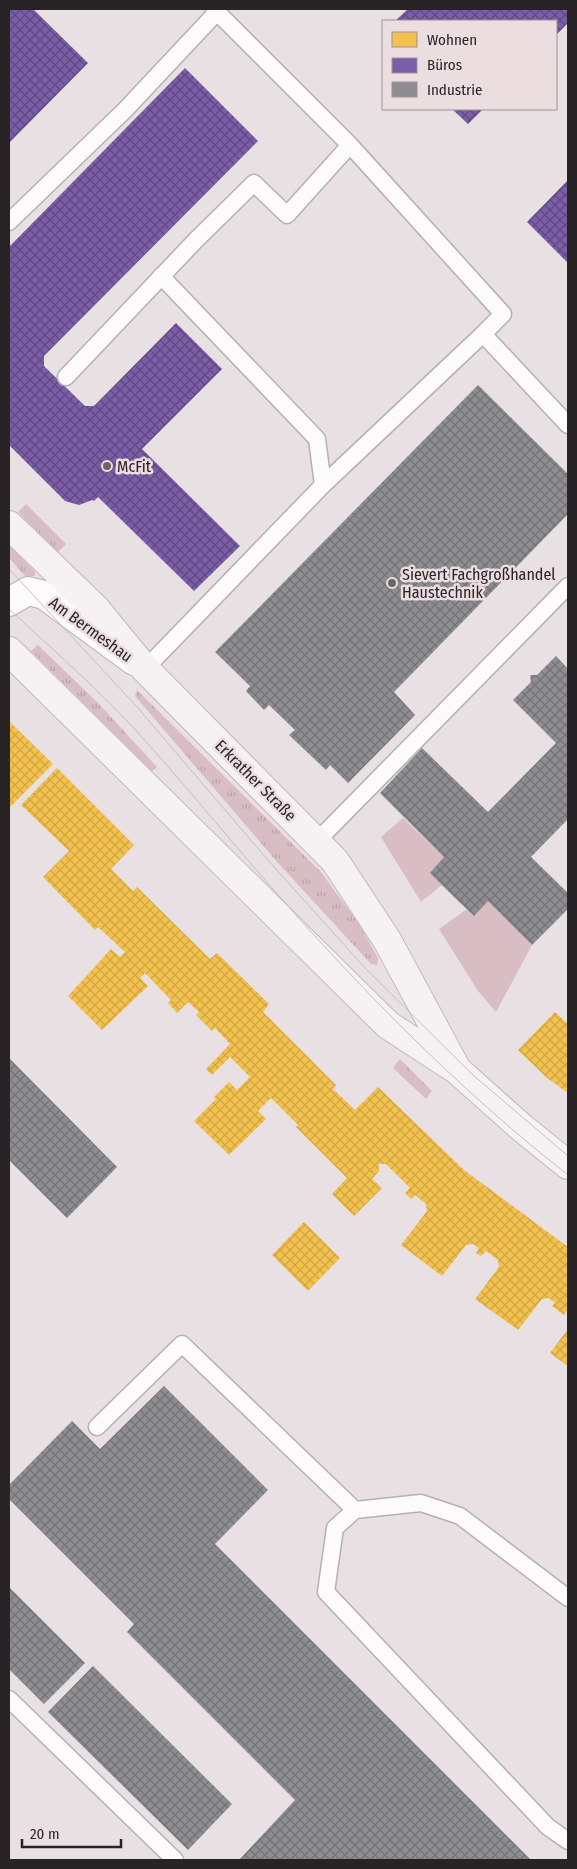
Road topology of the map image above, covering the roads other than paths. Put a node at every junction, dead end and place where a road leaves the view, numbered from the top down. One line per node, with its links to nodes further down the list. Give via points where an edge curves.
1 (215, 10): 2 (lane); 3 (lane, via 124,110)
2 (350, 145): 4 (lane, via 286,215 254,183); 5 (lane, via 503,314)
3 (9, 222)
4 (162, 276): 6 (lane); 8 (lane, via 317,438)
5 (483, 334): 7 (lane); 8 (lane)
6 (66, 377)
7 (568, 425)
8 (324, 485): 13 (lane)
9 (9, 525): 13 (main road, Erkrather Straße, via 96,609)
10 (568, 586): 14 (lane)
11 (9, 602): 13 (street, Am Bermeshau, via 28,591 44,595)
12 (9, 651): 15 (main road, Erkrather Straße, via 388,1025)
13 (145, 669): 14 (main road, Erkrather Straße)
14 (317, 841): 15 (main road, Erkrather Straße, via 335,861 373,917)
15 (457, 1070): 16 (main road, Erkrather Straße)
16 (568, 1165)
17 (97, 1427): 18 (lane, via 182,1344)
18 (355, 1510): 19 (lane, via 421,1503 460,1516); 21 (lane, via 335,1528 326,1592 548,1827)
19 (568, 1598)
20 (9, 1699): 22 (lane)
21 (568, 1841)
22 (175, 1860)

